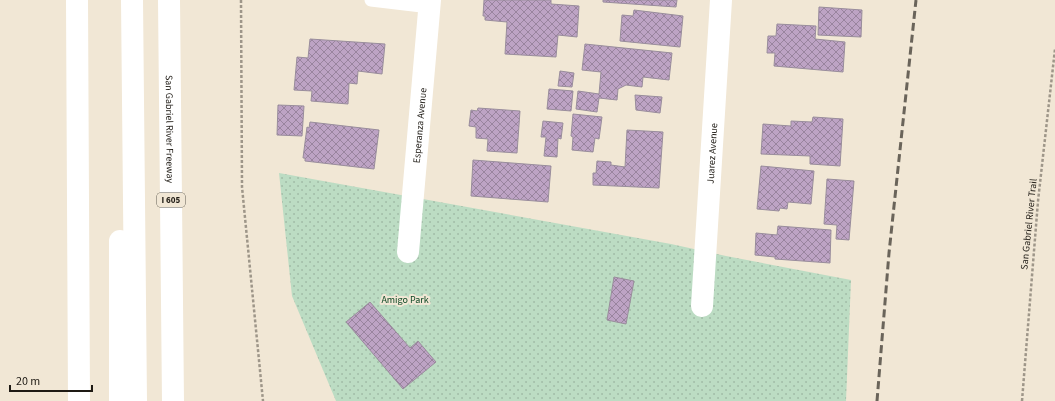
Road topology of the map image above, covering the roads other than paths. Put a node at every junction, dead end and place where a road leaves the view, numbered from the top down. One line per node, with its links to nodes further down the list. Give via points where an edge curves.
1 (77, 0): 10 (main road)
2 (118, 0): 11 (main road)
3 (132, 0): 12 (main road)
4 (169, 0): 13 (main road, San Gabriel River Freeway / I 605)
5 (371, 0): 7 (lane)
6 (721, 0): 9 (main road, Juarez Avenue)
7 (430, 3): 8 (main road, Esperanza Avenue)
8 (408, 252)
9 (702, 306)
10 (79, 401)
11 (120, 401)
12 (136, 401)
13 (173, 401)

